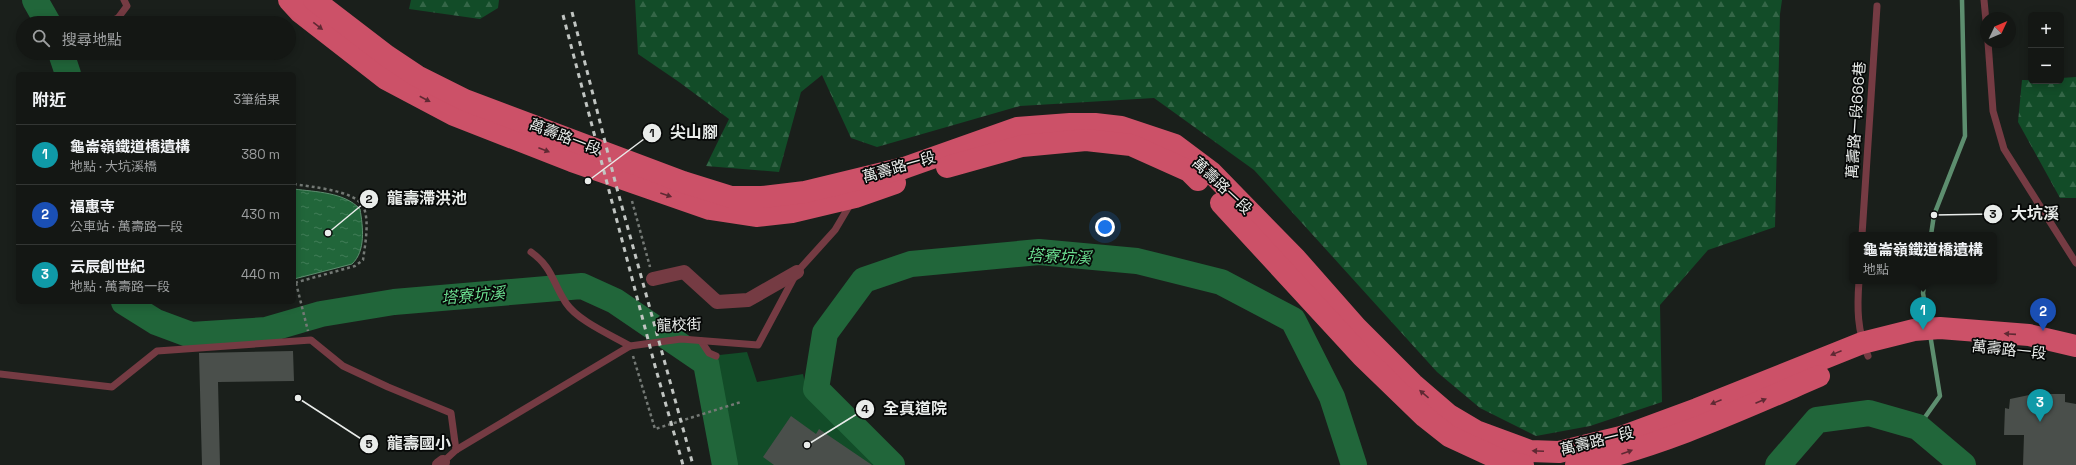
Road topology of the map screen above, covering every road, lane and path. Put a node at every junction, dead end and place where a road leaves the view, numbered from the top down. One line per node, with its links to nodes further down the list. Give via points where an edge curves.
1 (124, 0): 7 (lane, via 127,6)
2 (289, 0): 10 (main road, 萬壽路一段, one-way to 10, via 300,12 386,79 454,115 572,161 710,210 756,216 792,212)
3 (314, 0): 10 (main road, 萬壽路一段, via 417,76 465,100 690,184 731,197 762,197)
4 (1984, 0): 6 (lane)
5 (1877, 6): 12 (lane, 萬壽路一段666巷)
6 (1985, 12)
7 (120, 16)
8 (1988, 48): 14 (lane, via 1993,111 2004,150)
9 (296, 184): 17 (path, via 353,197 363,205 366,220 363,260 355,266)
10 (855, 188): 15 (lane, 龍校街, via 835,230); 25 (main road, 萬壽路一段, one-way to 10, via 1621,437 1559,452 1530,451 1476,431 1449,415 1413,384 1216,177 1175,145 1121,127 1095,124 1017,128); 32 (main road, 萬壽路一段, via 916,176 1022,146 1086,140 1131,145 1189,171 1362,356 1425,417 1449,436 1503,461)
11 (626, 198): 16 (path, via 632,201)
12 (1862, 232)
13 (531, 252): 23 (lane, via 547,266 566,303 575,313)
14 (2076, 264)
15 (796, 272): 16 (street, via 748,300 717,302 684,272); 22 (lane, 龍校街, via 758,345)
16 (653, 278)
17 (296, 283)
18 (1859, 284): 25 (lane, via 1857,313)
19 (296, 287): 21 (path)
20 (1941, 336): 24 (main road, 萬壽路一段, one-way to 20, via 2029,335); 25 (main road, 萬壽路一段, via 1917,338); 27 (main road, 萬壽路一段)
21 (311, 340): 28 (lane, via 157,351 112,387); 30 (lane, via 343,366 388,388 451,413)
22 (701, 341): 23 (lane, 龍校街, via 681,339); 26 (lane, via 709,353)
23 (630, 346): 29 (path, via 655,430); 30 (lane, 龍校街)
24 (2076, 346)
25 (1865, 349): 33 (main road, 萬壽路一段, one-way to 25, via 1612,457 1724,417)
26 (716, 356)
27 (2076, 359)
28 (0, 374)
29 (741, 402)
30 (456, 450): 31 (lane, 龍校街)
31 (442, 464)
32 (1523, 465)
33 (1576, 465)

